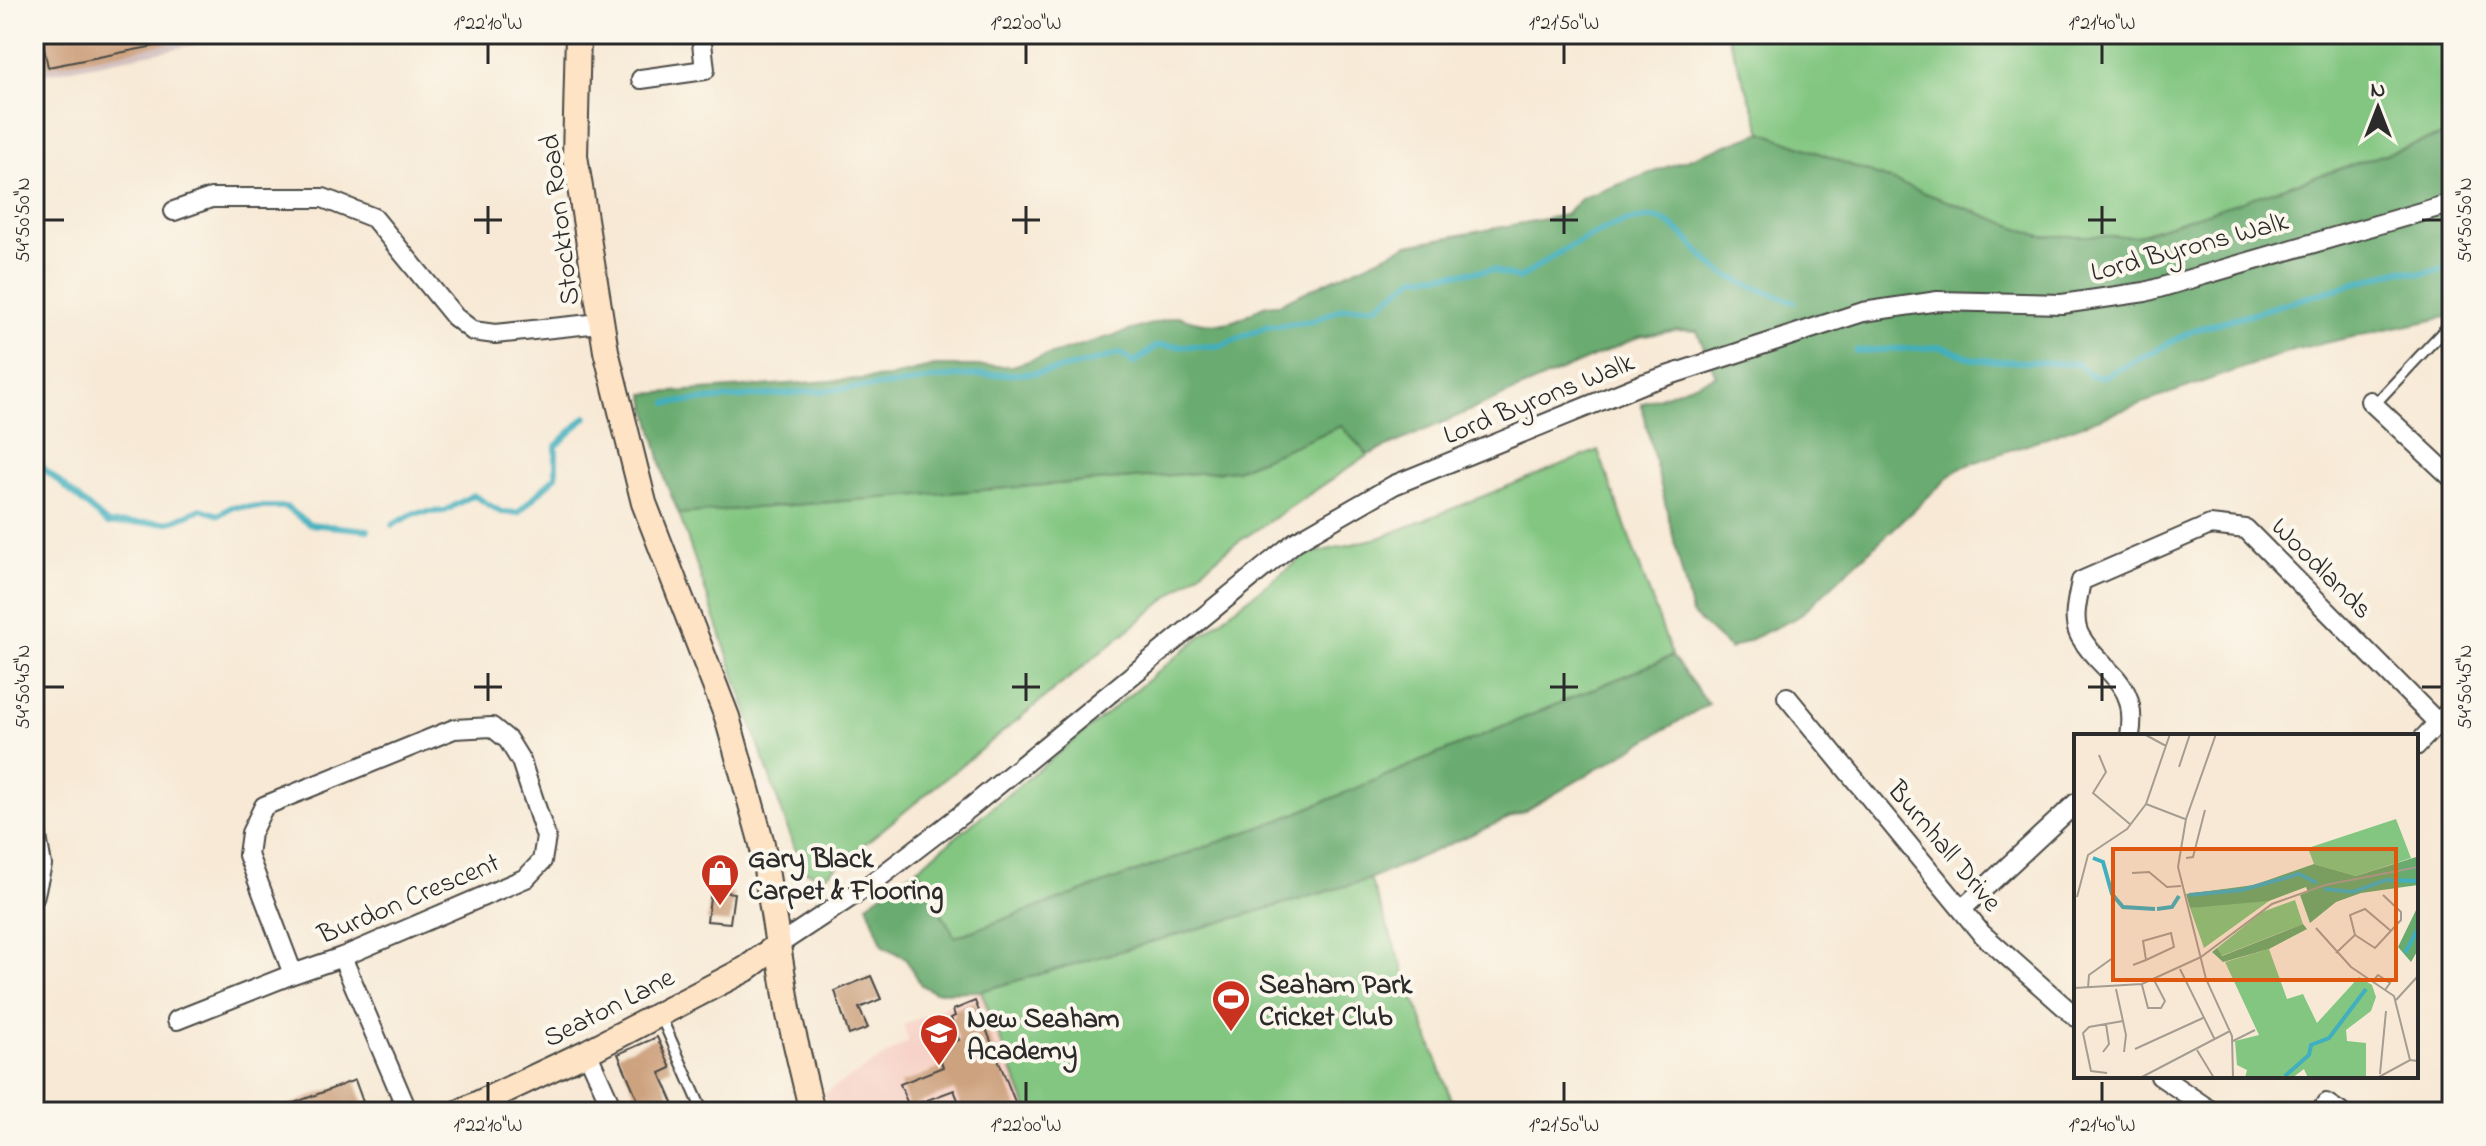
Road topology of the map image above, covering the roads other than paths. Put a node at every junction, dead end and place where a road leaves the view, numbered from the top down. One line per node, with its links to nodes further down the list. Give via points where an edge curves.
1 (578, 34): 6 (main road, Stockton Road, via 575,156)
2 (701, 34): 3 (street, via 705,70)
3 (641, 79)
4 (2452, 203): 19 (street, Lord Byrons Walk, via 2102,300 1938,301 1863,312 1642,384 1394,485 1295,542 971,807 872,883)
5 (174, 211): 6 (street, via 211,198 323,198 374,218 455,317 473,331 495,334)
6 (600, 323): 19 (main road, Stockton Road, via 644,503 727,717 762,844)
7 (2452, 326): 8 (lane)
8 (2372, 403): 9 (street)
9 (2452, 478)
10 (1787, 697): 18 (street, Burnhall Drive)
11 (2452, 708): 12 (street)
12 (2438, 723): 13 (street, Woodlands, via 2246,529 2210,525 2081,581 2075,610 2079,635 2121,681 2133,716); 14 (street)
13 (2130, 734)
14 (2418, 744)
15 (2074, 805): 18 (street)
16 (34, 820): 17 (street, via 42,865)
17 (34, 898)
18 (1962, 909): 23 (street, Burnhall Drive, via 1981,933)
19 (778, 945): 22 (main road, Seaton Lane, via 746,969); 31 (main road, Stockton Road)
20 (342, 957): 21 (street, Burdon Crescent); 21 (street, Burdon Crescent, via 526,878 542,861 546,837 521,761 492,727 454,729 264,806 248,855); 27 (street)
21 (293, 974): 24 (street, Burdon Crescent)
22 (659, 1013): 25 (main road, Seaton Lane); 30 (lane)
23 (2074, 1015)
24 (177, 1020)
25 (587, 1052): 28 (main road, Seaton Lane); 29 (street)
26 (2163, 1078): 32 (street)
27 (408, 1112)
28 (460, 1112)
29 (614, 1112)
30 (703, 1112)
31 (812, 1112)
32 (2213, 1112)
33 (2320, 1112): 34 (street, via 2326,1103)
34 (2340, 1112)

